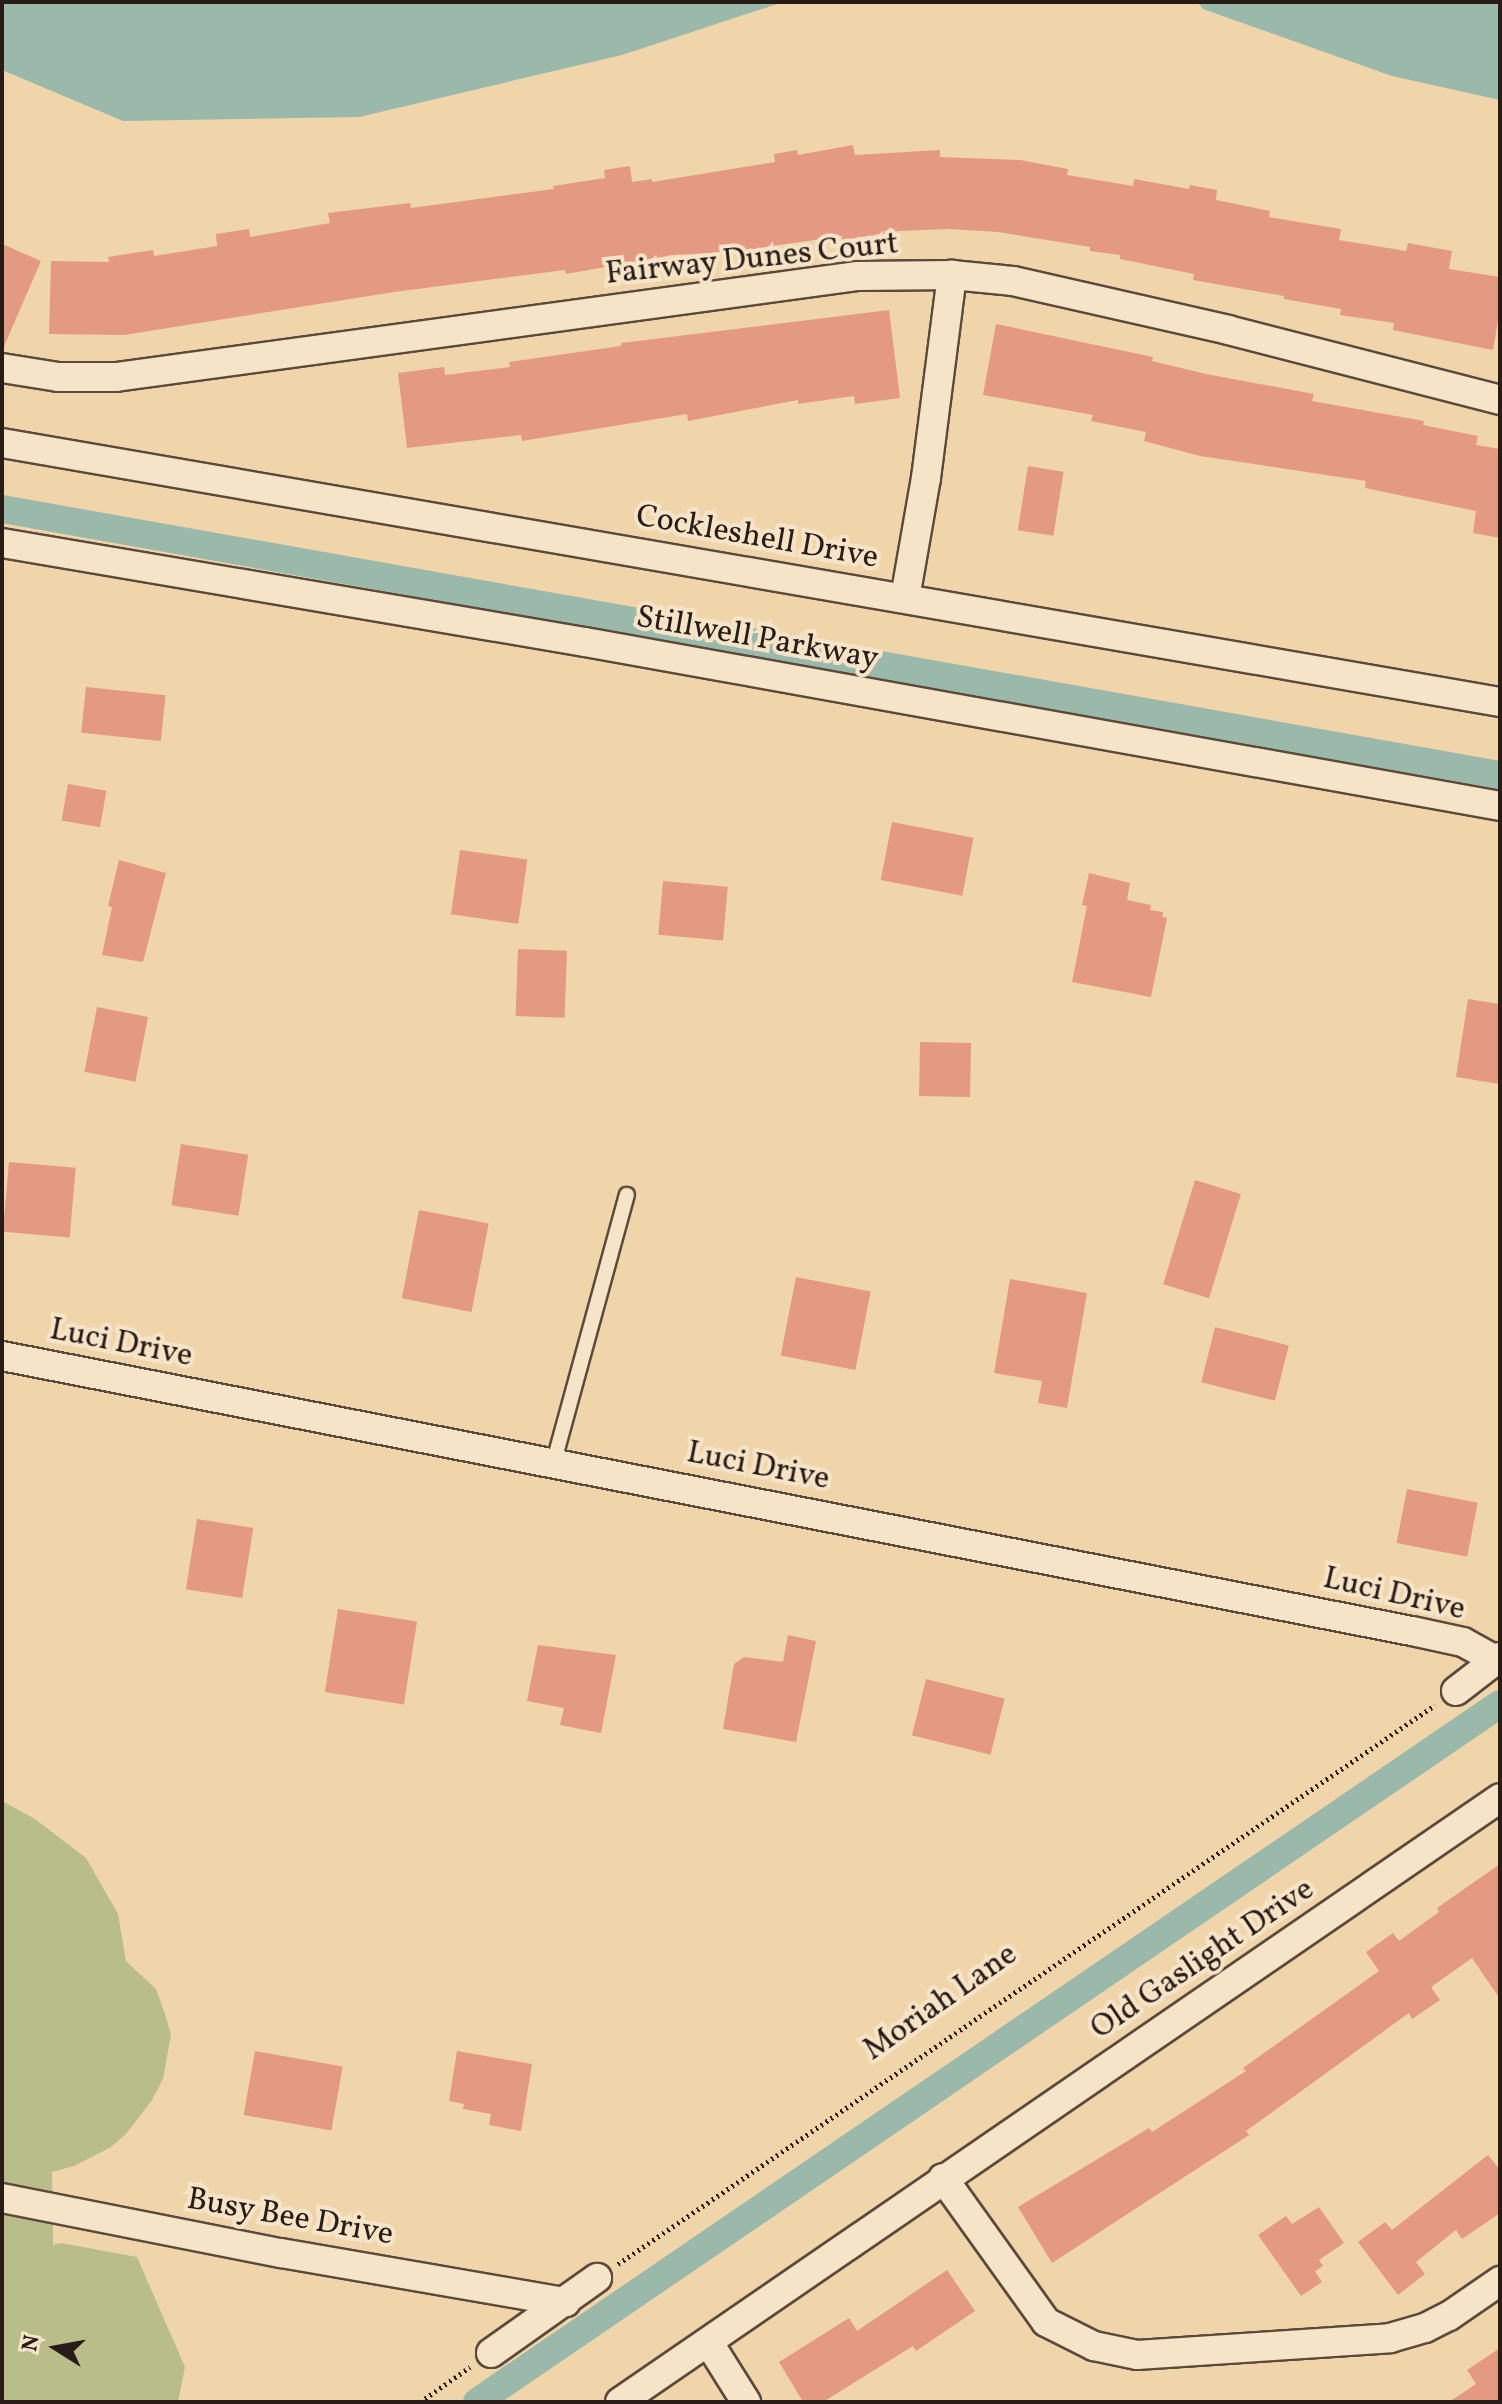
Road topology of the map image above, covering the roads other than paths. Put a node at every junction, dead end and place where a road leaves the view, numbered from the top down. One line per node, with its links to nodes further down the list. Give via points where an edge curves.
1 (952, 275): 2 (street, Fairway Dunes Court, via 858,276 116,377 58,377); 3 (street, Fairway Dunes Court, via 1044,288); 6 (street)
2 (2, 368)
3 (1500, 400)
4 (2, 443): 6 (street, Cockleshell Drive)
5 (2, 543): 8 (street, Stillwell Parkway)
6 (905, 598): 7 (street, Cockleshell Drive)
7 (1500, 702)
8 (1500, 806)
9 (627, 1195): 11 (lane)
10 (2, 1356): 11 (street, Luci Drive)
11 (554, 1461): 12 (street, Luci Drive, via 1412,1631 1463,1642)
12 (1498, 1659): 13 (street)
13 (1456, 1691)
14 (1500, 1798): 15 (street, Old Gaslight Drive)
15 (943, 2178): 18 (street, via 1046,2322 1094,2346 1137,2355 1390,2338 1449,2316); 20 (street, Old Gaslight Drive)
16 (2, 2198): 19 (street, Busy Bee Drive)
17 (597, 2278): 19 (street)
18 (1500, 2281)
19 (566, 2302): 21 (street)
20 (709, 2343): 22 (street, Old Gaslight Drive); 23 (street)
21 (491, 2353)
22 (620, 2402)
23 (746, 2402)

